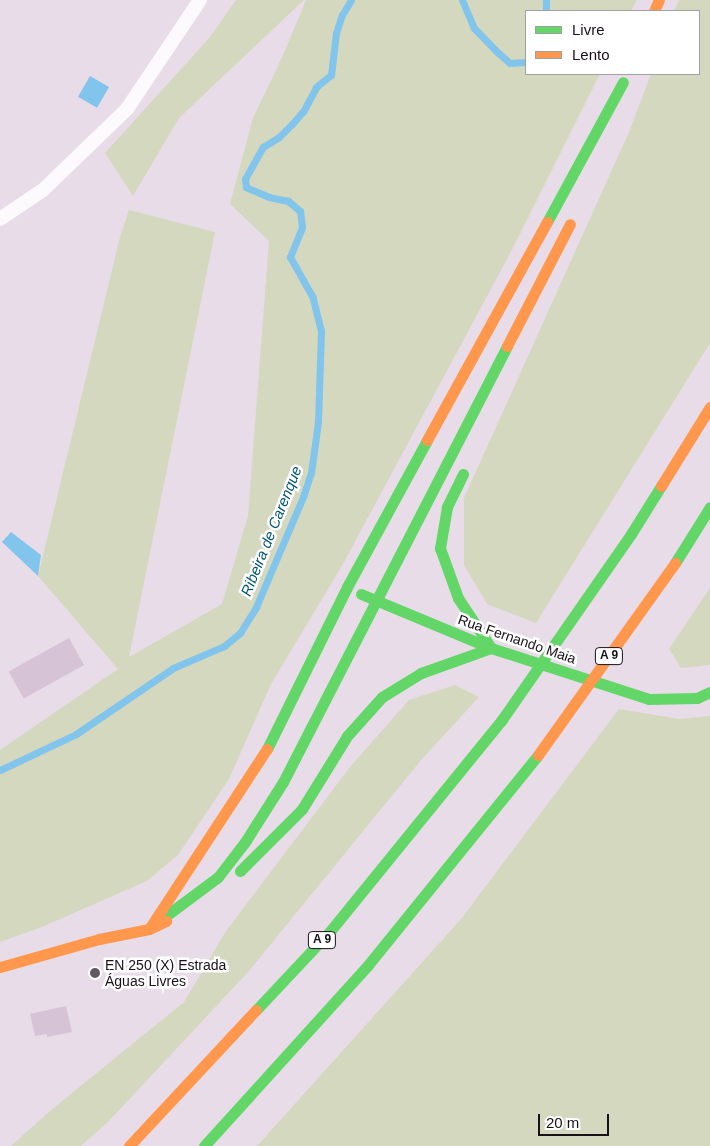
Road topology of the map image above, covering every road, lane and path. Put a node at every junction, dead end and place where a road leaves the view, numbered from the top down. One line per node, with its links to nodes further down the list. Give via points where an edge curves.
1 (200, 0): 4 (lane, via 126,109 43,190)
2 (624, 78): 3 (main road); 9 (main road)
3 (593, 162)
4 (0, 219)
5 (529, 330): 10 (main road, via 572,220)
6 (710, 407): 17 (main road, A 9, via 631,534 501,721 331,930)
7 (468, 465): 11 (main road, via 447,507 440,548 458,598)
8 (710, 507): 18 (main road, A 9, via 675,563 543,749 368,965)
9 (347, 587): 10 (main road, Rua Fernando Maia); 15 (main road, via 262,759)
10 (378, 602): 11 (main road, Rua Fernando Maia); 15 (main road, via 283,782 245,842 218,876)
11 (491, 648): 12 (main road, Rua Fernando Maia, via 650,699 697,698); 13 (main road, via 421,672 382,697 347,736 302,809)
12 (710, 692)
13 (234, 878)
14 (205, 902): 15 (main road)
15 (149, 928): 16 (main road)
16 (0, 967)
17 (129, 1146)
18 (204, 1146)

